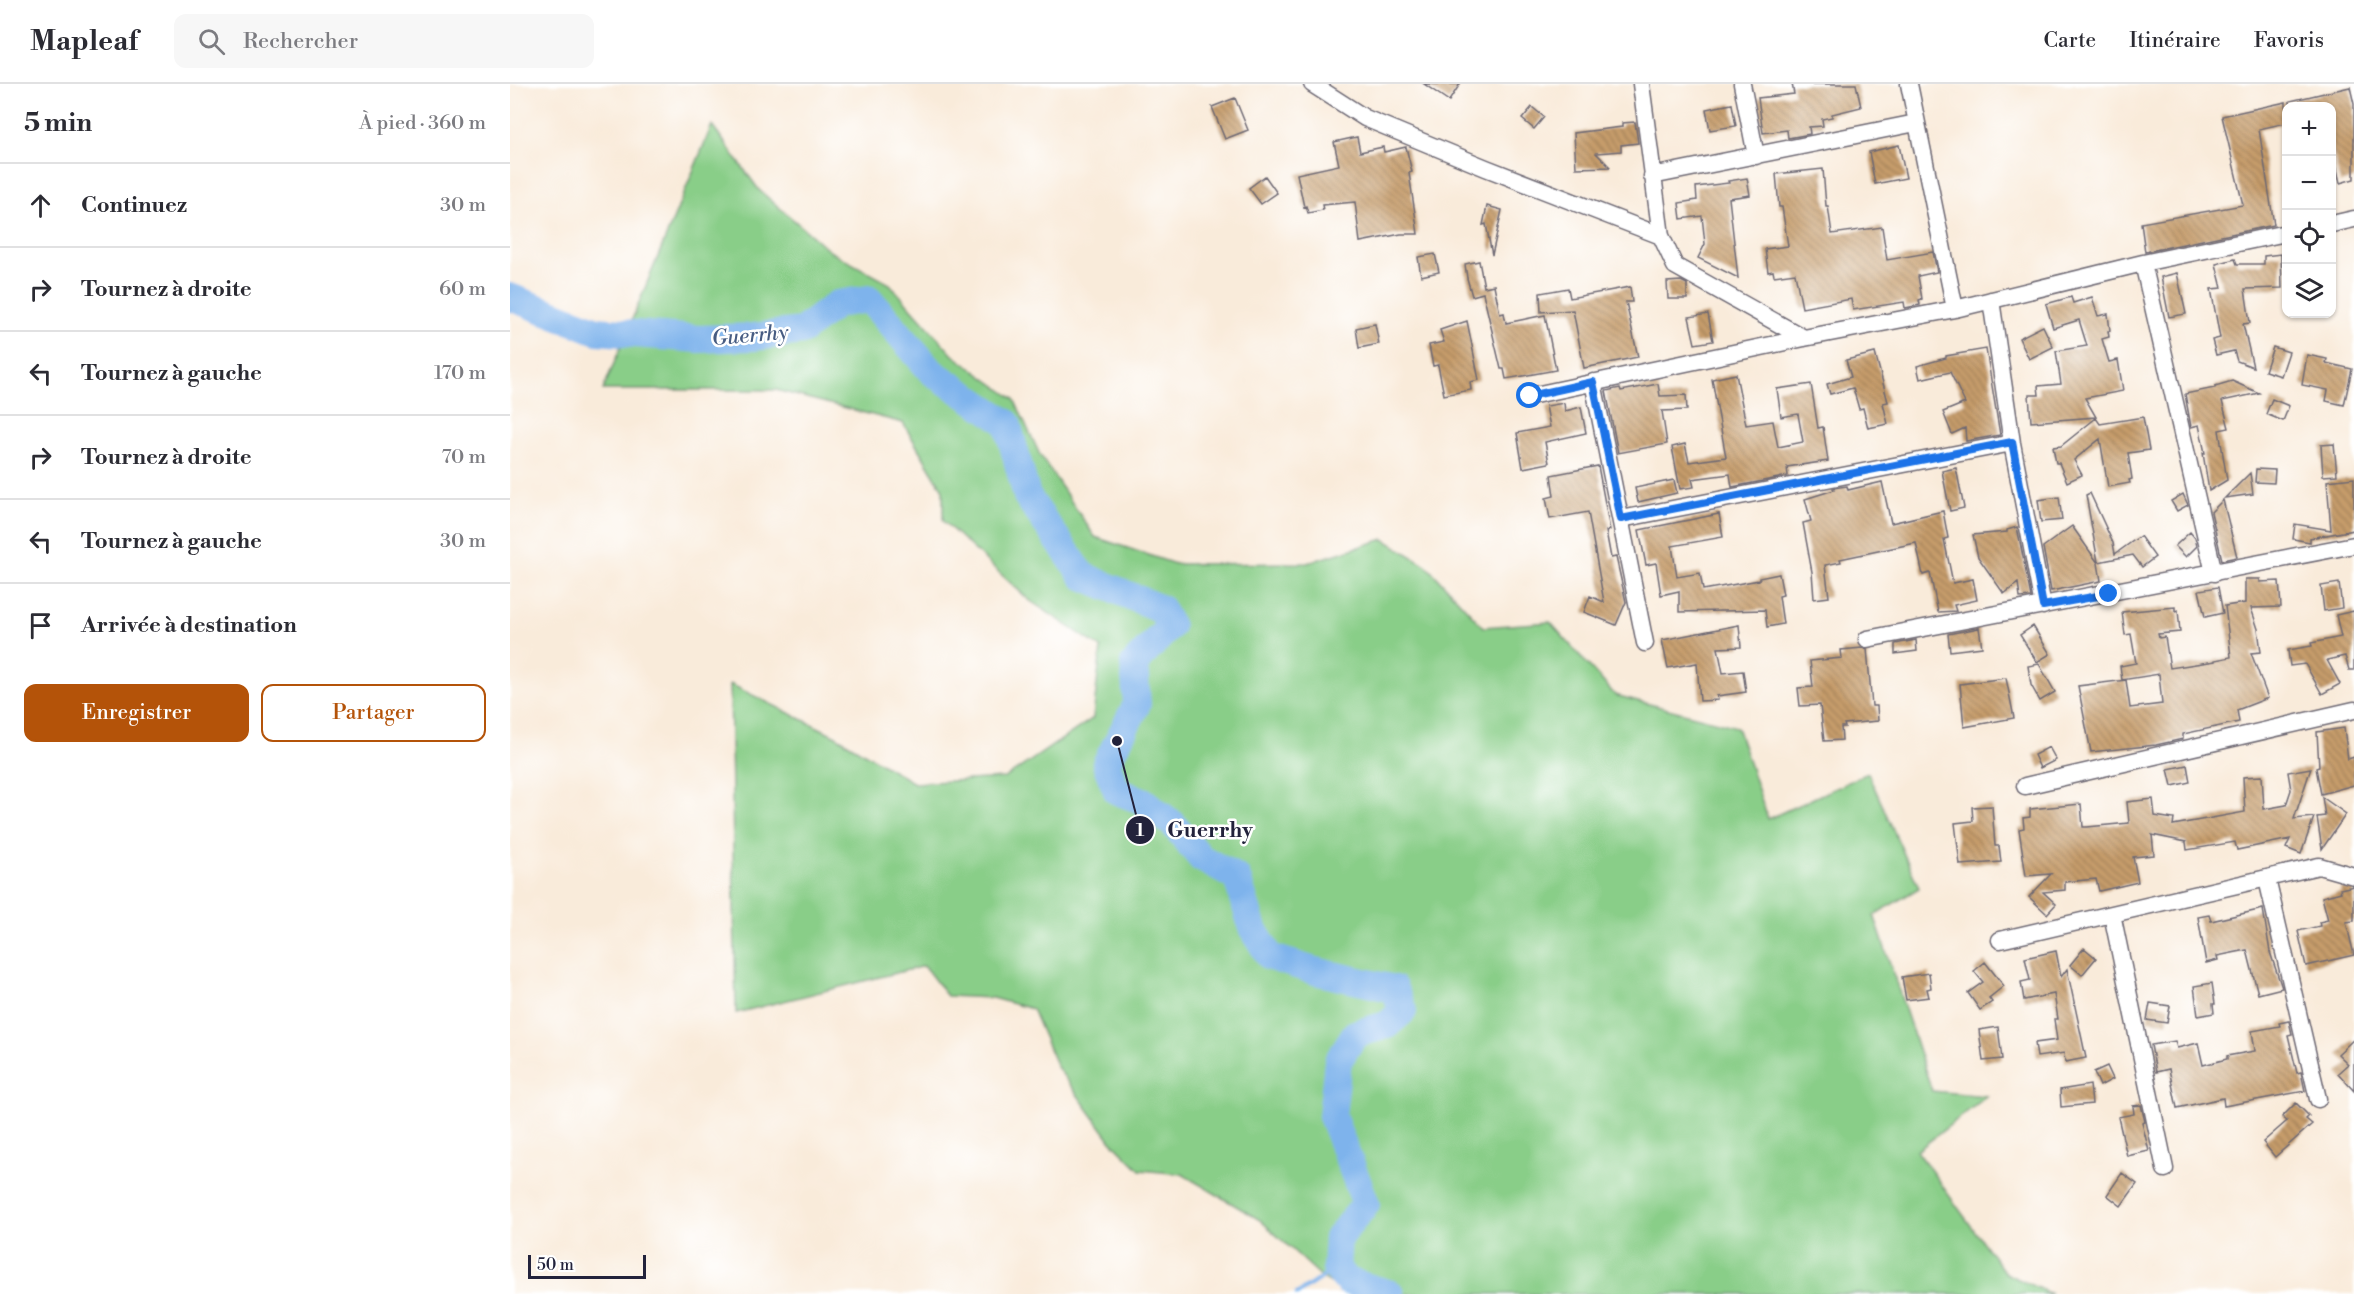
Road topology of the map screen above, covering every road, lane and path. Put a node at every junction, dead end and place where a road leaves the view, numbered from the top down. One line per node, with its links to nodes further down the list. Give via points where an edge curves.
1 (1312, 84): 11 (street, via 1365,118)
2 (1641, 84): 7 (street)
3 (1742, 84): 6 (street)
4 (1909, 84): 5 (street)
5 (1916, 123): 6 (street); 14 (street)
6 (1756, 156): 7 (street)
7 (1652, 177): 11 (street)
8 (2354, 219): 9 (street)
9 (2336, 223)
10 (2282, 234): 12 (street)
11 (1661, 236): 15 (street, via 1675,266)
12 (2143, 262): 13 (street); 21 (street)
13 (1991, 300): 14 (street); 18 (street)
14 (1955, 309): 15 (street)
15 (1804, 338): 16 (street)
16 (1593, 382): 17 (street); 19 (street)
17 (1530, 396)
18 (2012, 442): 19 (street); 22 (street)
19 (1621, 519): 24 (street)
20 (2354, 545): 21 (street)
21 (2214, 573): 22 (street)
22 (2043, 606): 23 (street)
23 (1867, 639)
24 (1645, 643)
25 (2354, 710): 26 (street)
26 (2025, 786)
27 (2354, 876): 28 (street, via 2319,866)
28 (2267, 879): 29 (street); 31 (street)
29 (2112, 914): 30 (street); 32 (street)
30 (2000, 940)
31 (2318, 1098)
32 (2165, 1169)

